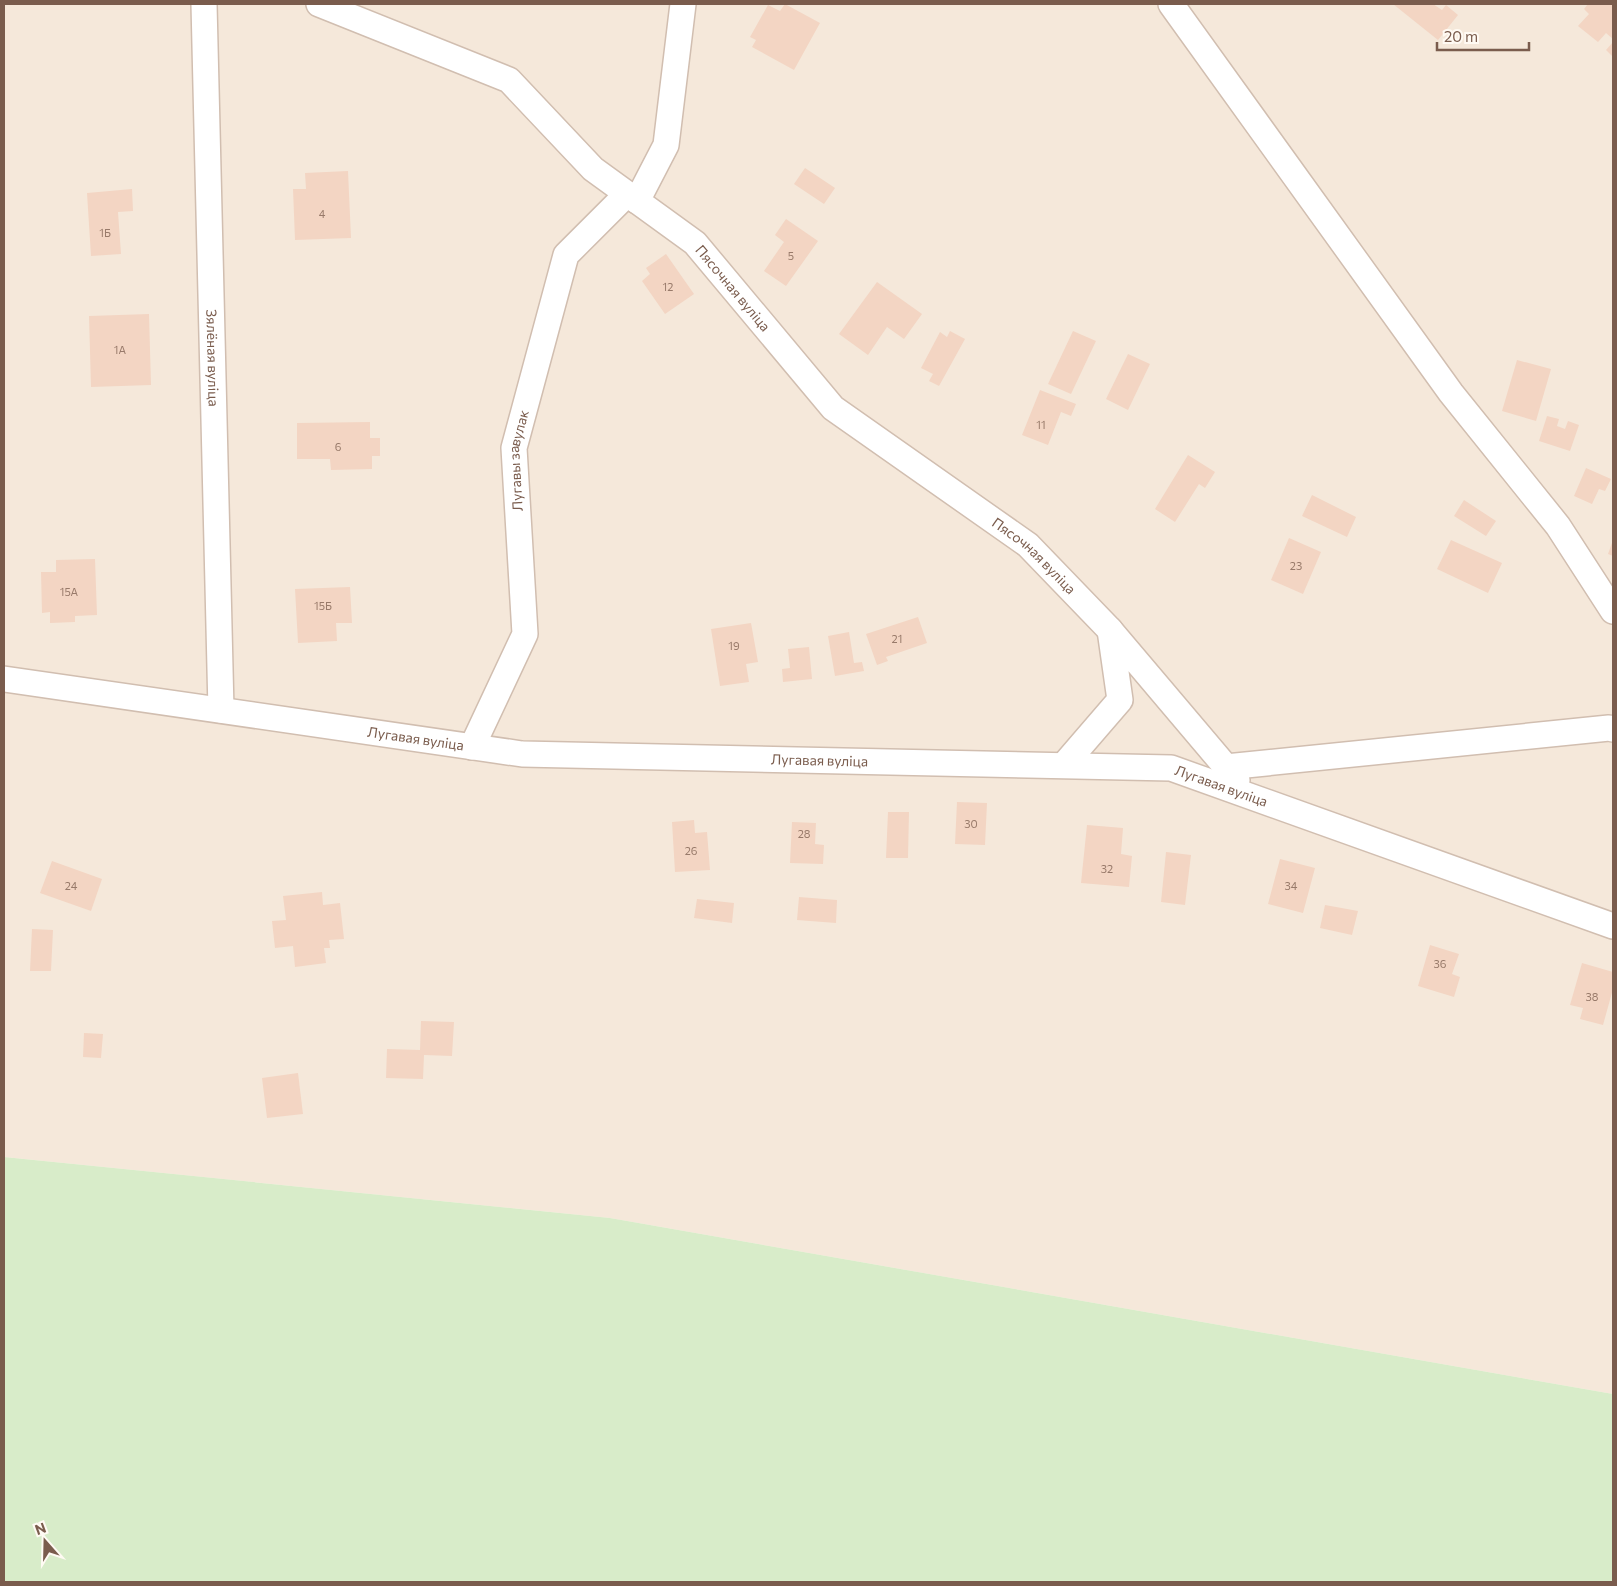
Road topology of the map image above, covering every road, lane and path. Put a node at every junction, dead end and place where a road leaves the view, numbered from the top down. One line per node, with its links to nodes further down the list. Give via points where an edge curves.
1 (204, 4): 9 (street, Зялёная вуліца)
2 (319, 4): 5 (street, Пясочная вуліца, via 509,80 593,169)
3 (683, 4): 5 (street, Лугавы завулак, via 666,145)
4 (1171, 4): 6 (street, via 1451,393 1558,526)
5 (632, 197): 7 (street, Пясочная вуліца, via 696,243 833,408 1028,545); 11 (street, Лугавы завулак, via 566,255 514,448 524,634)
6 (1613, 611)
7 (1110, 630): 12 (street, via 1120,700); 13 (street, Пясочная вуліца)
8 (4, 679): 9 (street, Лугавая вуліца)
9 (221, 710): 11 (street, Лугавая вуліца)
10 (1613, 729): 13 (street)
11 (472, 747): 12 (street, Лугавая вуліца, via 522,754)
12 (1064, 765): 14 (street, Лугавая вуліца, via 1171,768)
13 (1226, 767): 14 (street, Пясочная вуліца)
14 (1250, 796): 15 (street, Лугавая вуліца)
15 (1613, 926)

